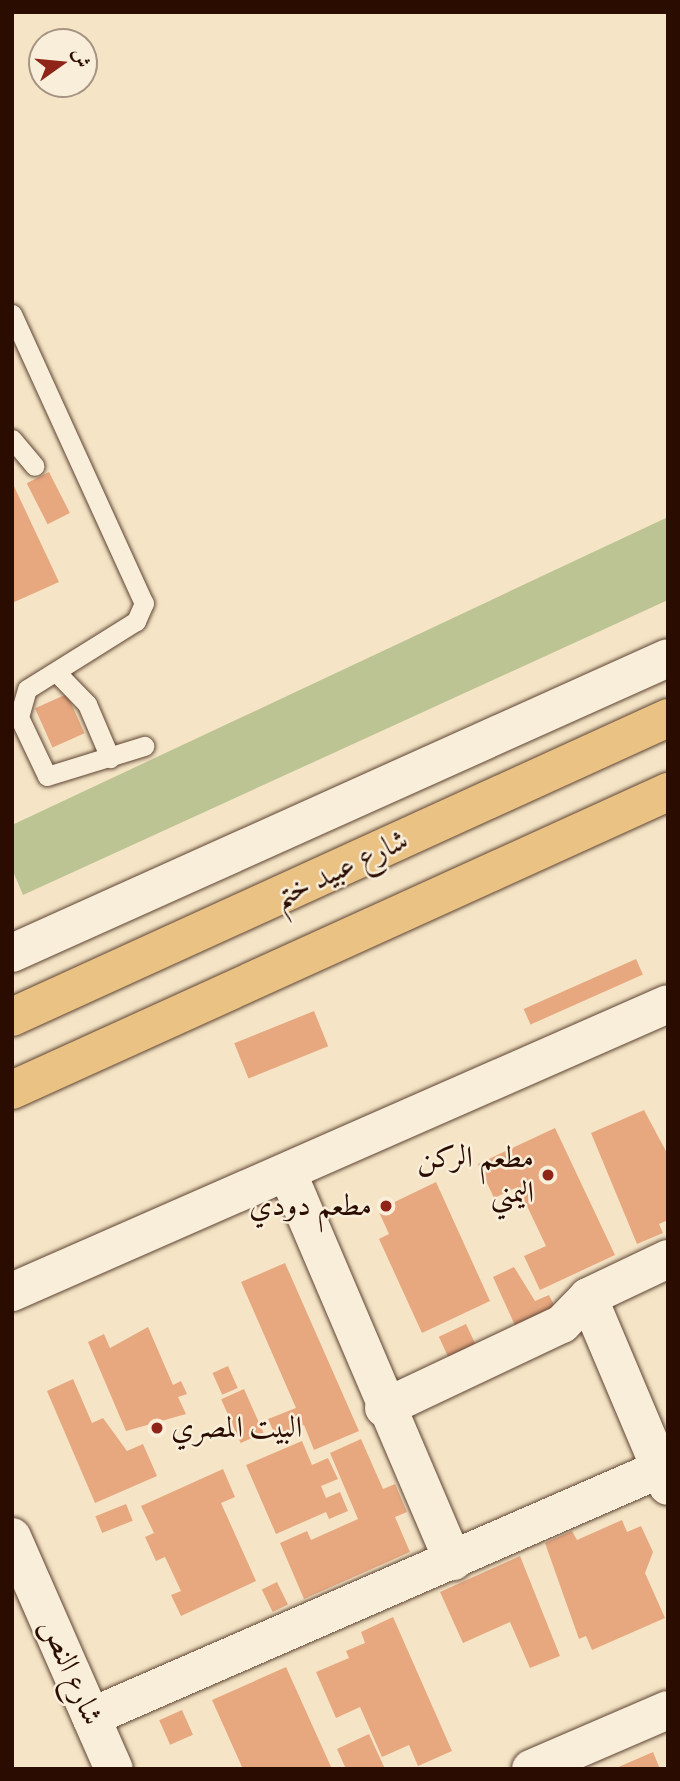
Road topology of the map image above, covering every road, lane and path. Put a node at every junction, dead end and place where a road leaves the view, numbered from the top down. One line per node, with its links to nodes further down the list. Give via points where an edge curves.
1 (12, 314): 5 (lane, via 144,603 136,621)
2 (12, 439): 3 (lane)
3 (35, 466)
4 (668, 658): 10 (street, شارع عبيد ختم)
5 (57, 673): 8 (lane, via 87,704); 8 (lane, via 27,689 20,702 19,717 43,772 58,776)
6 (668, 718): 12 (main road, شارع عبيد ختم)
7 (144, 746): 8 (lane)
8 (110, 758)
9 (668, 792): 13 (main road)
10 (12, 953)
11 (668, 1004): 14 (street)
12 (12, 1017)
13 (12, 1090)
14 (289, 1174): 16 (street, via 100,1249); 18 (street)
15 (668, 1259): 17 (street)
16 (12, 1292)
17 (588, 1297): 18 (street, via 562,1325); 19 (street)
18 (384, 1408): 21 (street)
19 (664, 1477): 21 (street)
20 (12, 1537): 23 (street, شارع النص)
21 (453, 1561): 23 (street)
22 (668, 1710): 25 (street)
23 (91, 1717): 24 (street, شارع النص)
24 (114, 1769)
25 (531, 1769)

